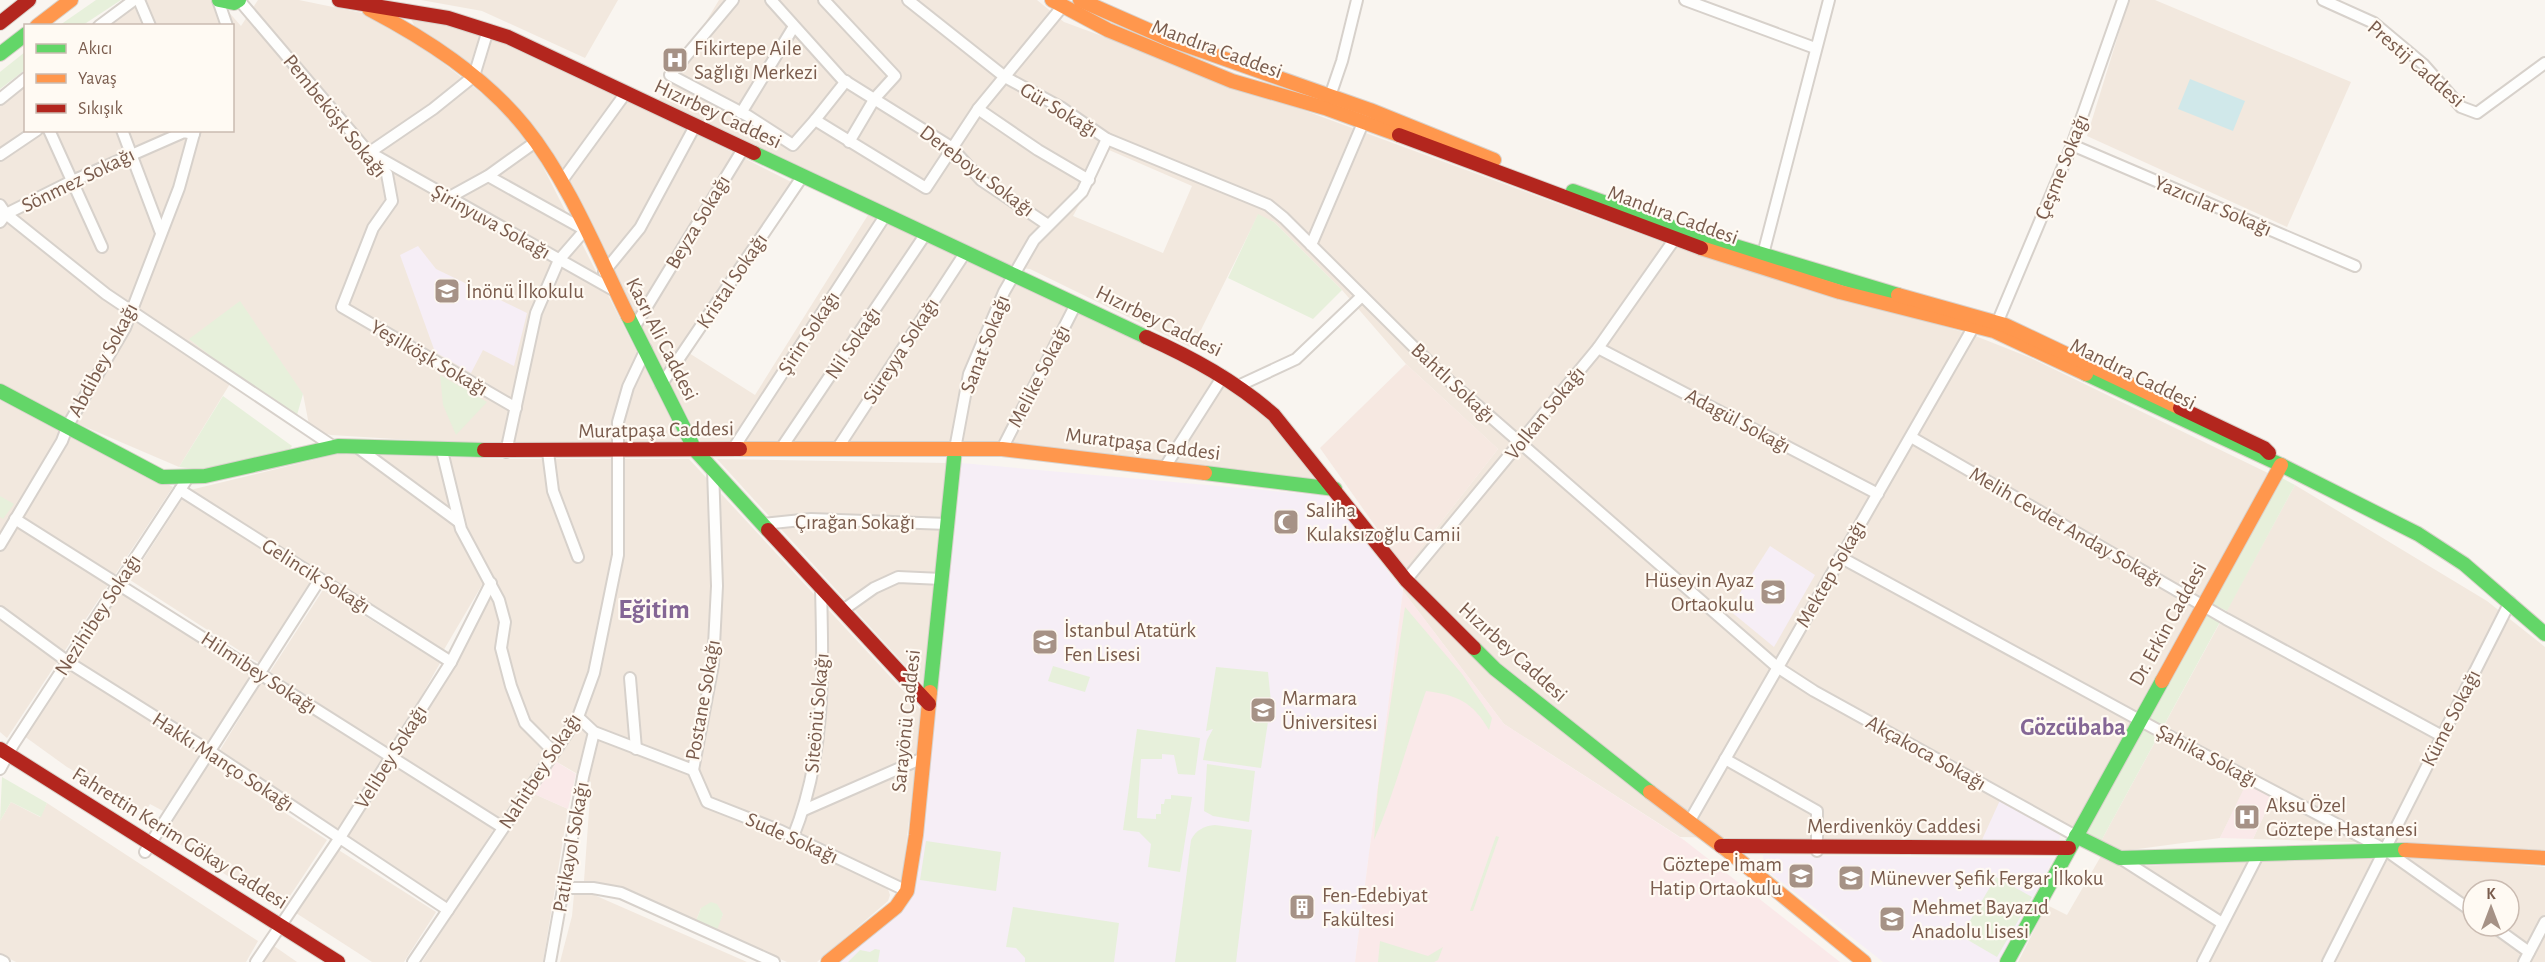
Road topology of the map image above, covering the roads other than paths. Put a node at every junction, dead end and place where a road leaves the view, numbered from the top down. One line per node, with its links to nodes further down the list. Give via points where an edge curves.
1 (28, 0): 20 (main road)
2 (71, 0): 21 (main road)
3 (134, 0): 22 (street)
4 (140, 0): 23 (street)
5 (219, 0): 6 (main road); 24 (street)
6 (239, 0): 54 (street, Pembeköşk Sokağı)
7 (339, 0): 18 (main road, Hızırbey Caddesi)
8 (733, 0): 40 (street, via 670,75)
9 (771, 0): 25 (street, Dereboyu Sokağı)
10 (824, 0): 36 (street, via 895,76)
11 (908, 0): 32 (street, Gür Sokağı)
12 (1080, 0): 38 (main road, Mandıra Caddesi)
13 (1357, 0): 38 (street)
14 (1685, 0): 28 (street)
15 (1829, 0): 28 (street)
16 (2123, 0): 51 (street, Çeşme Sokağı)
17 (2323, 0): 30 (street, Prestij Caddesi, via 2374,23 2423,64 2461,107 2477,113)
18 (359, 4): 26 (main road, Hızırbey Caddesi, via 448,18); 31 (main road, Kasrı Ali Caddesi, via 416,34)
19 (1057, 4): 32 (street); 38 (main road, Mandıra Caddesi, via 1232,81)
20 (0, 23)
21 (40, 24)
22 (102, 24)
23 (149, 24)
24 (226, 24)
25 (793, 28): 34 (street, Dereboyu Sokağı); 40 (street)
26 (488, 30): 31 (street); 35 (main road, Hızırbey Caddesi)
27 (24, 36): 29 (main road)
28 (1815, 48): 74 (street)
29 (0, 54)
30 (2545, 63)
31 (474, 76): 50 (main road, Kasrı Ali Caddesi, via 525,127); 54 (street)
32 (1005, 77): 39 (street); 48 (street, Gür Sokağı, via 1062,108)
33 (24, 80): 37 (street)
34 (846, 81): 36 (street, Dereboyu Sokağı); 41 (street)
35 (625, 94): 43 (main road, Hızırbey Caddesi); 61 (street)
36 (875, 98): 49 (street); 52 (street, Dereboyu Sokağı)
37 (0, 99)
38 (1328, 102): 42 (main road, Mandıra Caddesi); 74 (main road, Mandıra Caddesi)
39 (978, 109): 52 (street); 59 (street)
40 (741, 112): 41 (street, via 793,145)
41 (815, 120): 49 (street)
42 (1364, 123): 69 (main road, Mandıra Caddesi); 70 (street)
43 (695, 126): 53 (main road, Hızırbey Caddesi); 76 (street, via 640,228)
44 (34, 132): 56 (street)
45 (50, 132): 60 (street)
46 (123, 132): 55 (street)
47 (193, 132): 55 (street, Sönmez Sokağı, via 184,132); 67 (street, Abdibey Sokağı, via 179,188)
48 (1107, 139): 59 (street, Gür Sokağı); 70 (street, Bahtlı Sokağı, via 1268,205)
49 (849, 142): 52 (street, via 926,188)
50 (534, 143): 57 (street); 61 (main road, Kasrı Ali Caddesi)
51 (2072, 146): 75 (street, Yazıcılar Sokağı); 85 (street, Çeşme Sokağı)
52 (951, 147): 65 (street, Dereboyu Sokağı, via 981,180)
53 (743, 149): 58 (main road, Hızırbey Caddesi); 83 (street, Beyza Sokağı)
54 (370, 152): 62 (street, Şirinyuva Sokağı); 81 (street, Pembeköşk Sokağı, via 387,174 392,201 373,228)
55 (131, 154): 60 (street, Sönmez Sokağı); 67 (street)
56 (0, 155)
57 (488, 176): 62 (street); 66 (street)
58 (802, 177): 64 (main road, Hızırbey Caddesi); 89 (street, Kristal Sokağı)
59 (1089, 180): 65 (street, Gür Sokağı)
60 (70, 182): 63 (street, Sönmez Sokağı); 71 (street)
61 (561, 182): 66 (main road, Kasrı Ali Caddesi)
62 (448, 198): 73 (street, Şirinyuva Sokağı)
63 (2, 214): 82 (street)
64 (885, 216): 68 (main road, Hızırbey Caddesi); 99 (street, Şirin Sokağı)
65 (1048, 225): 77 (street, Gür Sokağı, via 1034,240)
66 (585, 230): 73 (street); 76 (main road, Kasrı Ali Caddesi)
67 (161, 233): 82 (street, Abdibey Sokağı)
68 (925, 234): 72 (main road, Hızırbey Caddesi); 105 (street, Nil Sokağı)
69 (1674, 240): 74 (main road, Mandıra Caddesi); 86 (street, Volkan Sokağı)
70 (1311, 245): 79 (street, Bahtlı Sokağı)
71 (102, 247)
72 (964, 253): 77 (main road, Hızırbey Caddesi); 100 (street, Süreyya Sokağı)
73 (559, 260): 78 (street, Şirinyuva Sokağı); 92 (street, via 536,314)
74 (1761, 262): 84 (main road, Mandıra Caddesi, via 1840,292); 85 (main road, Mandıra Caddesi)
75 (2355, 266)
76 (604, 272): 78 (main road, Kasrı Ali Caddesi)
77 (1014, 276): 80 (main road, Hızırbey Caddesi); 101 (street, Sanat Sokağı, via 993,314 969,374)
78 (615, 291): 83 (main road, Kasrı Ali Caddesi)
79 (1362, 296): 90 (street, via 1296,359); 96 (street, Bahtlı Sokağı)
80 (1076, 304): 88 (main road, Hızırbey Caddesi, via 1199,361); 102 (street, Melike Sokağı)
81 (342, 307): 92 (street, Yeşilköşk Sokağı)
82 (131, 312): 93 (street, Abdibey Sokağı); 94 (street)
83 (636, 326): 87 (main road, Kasrı Ali Caddesi)
84 (1974, 326): 85 (main road, Mandıra Caddesi); 95 (street, Mektep Sokağı)
85 (1995, 327): 110 (main road, Mandıra Caddesi, via 2264,448)
86 (1598, 348): 96 (street, Volkan Sokağı); 116 (street, Adagül Sokağı)
87 (646, 349): 89 (main road, Kasrı Ali Caddesi); 103 (street, Nahitbey Sokağı, via 625,396 618,422)
88 (1222, 376): 90 (main road, Hızırbey Caddesi); 111 (street)
89 (661, 385): 104 (main road, Kasrı Ali Caddesi)
90 (1238, 386): 115 (main road, Hızırbey Caddesi, via 1274,416)
91 (0, 391): 93 (main road, Muratpaşa Caddesi)
92 (516, 408): 108 (street)
93 (68, 425): 113 (main road, Muratpaşa Caddesi, via 162,477); 117 (street, Abdibey Sokağı)
94 (310, 431): 97 (street); 106 (street)
95 (1911, 437): 116 (street, Mektep Sokağı); 131 (street, Melih Cevdet Anday Sokağı)
96 (1520, 444): 126 (street, Volkan Sokağı); 137 (street, Bahtlı Sokağı)
97 (334, 447): 98 (main road, Muratpaşa Caddesi); 106 (main road, Muratpaşa Caddesi)
98 (357, 447): 107 (main road, Muratpaşa Caddesi); 118 (street)
99 (733, 449): 104 (main road, Muratpaşa Caddesi); 105 (main road, Muratpaşa Caddesi)
100 (837, 449): 101 (main road, Muratpaşa Caddesi); 105 (main road, Muratpaşa Caddesi)
101 (955, 449): 102 (main road, Muratpaşa Caddesi); 120 (main road, Sarayönü Caddesi)
102 (1002, 449): 111 (main road, Muratpaşa Caddesi)
103 (617, 450): 104 (main road, Muratpaşa Caddesi); 109 (main road, Muratpaşa Caddesi); 141 (street, Nahitbey Sokağı, via 618,555 594,673)
104 (695, 450): 112 (main road, Kasrı Ali Caddesi)
105 (780, 450)
106 (309, 451): 113 (main road, Muratpaşa Caddesi, via 249,468)
107 (441, 451): 108 (main road, Muratpaşa Caddesi); 118 (street)
108 (506, 452): 109 (main road, Muratpaşa Caddesi)
109 (548, 452): 122 (street, via 553,491)
110 (2281, 465): 130 (main road, Mandıra Caddesi, via 2418,534 2464,564); 131 (main road, Dr. Erkin Caddesi)
111 (1165, 467): 115 (main road, Muratpaşa Caddesi)
112 (713, 469): 119 (main road, Kasrı Ali Caddesi); 152 (street, Postane Sokağı, via 717,586 713,665)
113 (189, 476): 114 (street, Nezihibey Sokağı)
114 (180, 489): 124 (street, Gelincik Sokağı); 127 (street, Nezihibey Sokağı)
115 (1335, 489): 126 (main road, Hızırbey Caddesi)
116 (1878, 494): 123 (street, Mektep Sokağı)
117 (15, 519): 121 (street, Abdibey Sokağı); 127 (street, Hilmibey Sokağı)
118 (459, 522): 128 (street)
119 (763, 524): 120 (street, Çırağan Sokağı, via 811,519); 129 (main road, Kasrı Ali Caddesi)
120 (948, 524): 125 (main road, Sarayönü Caddesi)
121 (0, 545)
122 (578, 557)
123 (1840, 557): 137 (street, Mektep Sokağı); 142 (street, Şahika Sokağı)
124 (320, 579): 136 (street, Gelincik Sokağı); 138 (street)
125 (942, 579): 132 (street, via 898,577); 140 (main road, Sarayönü Caddesi)
126 (1406, 580): 154 (main road, Hızırbey Caddesi, via 1495,669)
127 (118, 582): 135 (street, Nezihibey Sokağı); 138 (street, Hilmibey Sokağı)
128 (491, 583): 136 (street, Velibey Sokağı); 147 (street, via 505,622 501,648 514,695 525,723)
129 (821, 586): 132 (main road, Kasrı Ali Caddesi); 153 (street, Siteönü Sokağı, via 823,672 817,760)
130 (2510, 602): 134 (main road, Mandıra Caddesi); 144 (street, Küme Sokağı)
131 (2203, 606): 142 (main road, Dr. Erkin Caddesi); 144 (street, Melih Cevdet Anday Sokağı)
132 (843, 610): 140 (main road, Kasrı Ali Caddesi)
133 (0, 612): 135 (street, Hakkı Manço Sokağı)
134 (2545, 634)
135 (68, 662): 146 (street, Hakkı Manço Sokağı); 150 (street, Nezihibey Sokağı)
136 (451, 662): 148 (street, Velibey Sokağı)
137 (1777, 667): 151 (street, Mektep Sokağı); 158 (street, Akçakoca Sokağı)
138 (261, 675): 146 (street); 148 (street, Hilmibey Sokağı)
139 (630, 678): 145 (street)
140 (929, 704): 149 (main road, Sarayönü Caddesi)
141 (578, 717): 143 (street, Postane Sokağı); 147 (street, Nahitbey Sokağı)
142 (2139, 720): 158 (main road, Dr. Erkin Caddesi); 162 (street, Şahika Sokağı)
143 (594, 732): 145 (street, Postane Sokağı); 166 (street, Patikayol Sokağı)
144 (2442, 736): 162 (street, Küme Sokağı)
145 (636, 749): 152 (street, Postane Sokağı)
146 (211, 752): 157 (street, Hakkı Manço Sokağı); 159 (street)
147 (554, 752): 155 (street, Nahitbey Sokağı)
148 (392, 758): 155 (street, Hilmibey Sokağı); 157 (street, Velibey Sokağı)
149 (923, 758): 153 (street); 167 (main road, Sarayönü Caddesi)
150 (2, 759): 159 (main road, Fahrettin Kerim Gökay Caddesi)
151 (1725, 759): 154 (street, Mektep Sokağı); 161 (street, via 1818,811)
152 (693, 770): 156 (street, Sude Sokağı, via 707,802)
153 (804, 810): 156 (street, Siteönü Sokağı)
154 (1689, 822): 160 (main road, Hızırbey Caddesi)
155 (502, 827): 169 (street, Nahitbey Sokağı)
156 (793, 837): 167 (street, Sude Sokağı)
157 (339, 839): 169 (street, Hakkı Manço Sokağı); 172 (street, Velibey Sokağı)
158 (2070, 846): 161 (main road); 164 (main road); 183 (main road, Dr. Erkin Caddesi)
159 (147, 848): 172 (main road, Fahrettin Kerim Gökay Caddesi)
160 (1723, 849): 161 (main road); 182 (main road, Hızırbey Caddesi)
161 (1816, 849)
162 (2384, 849): 163 (main road); 165 (main road); 168 (street, Şahika Sokağı); 185 (street, Küme Sokağı)
163 (2259, 853): 164 (main road); 171 (street)
164 (2120, 858): 171 (street)
165 (2545, 858)
166 (564, 888): 179 (street, Patikayol Sokağı); 180 (street, via 621,893)
167 (907, 891): 181 (main road, via 896,907)
168 (2461, 904)
169 (448, 910): 178 (street, Nahitbey Sokağı)
170 (2545, 922): 174 (street)
171 (2222, 923): 184 (street)
172 (278, 928): 175 (street, Velibey Sokağı); 176 (main road, Fahrettin Kerim Gökay Caddesi); 177 (main road, Fahrettin Kerim Gökay Caddesi)
173 (2506, 938): 174 (street)
174 (2526, 957)
175 (256, 962)
176 (323, 962)
177 (338, 962)
178 (413, 962)
179 (550, 962)
180 (774, 962)
181 (828, 962)
182 (1864, 962)
183 (2007, 962)
184 (2203, 962)
185 (2328, 962)

